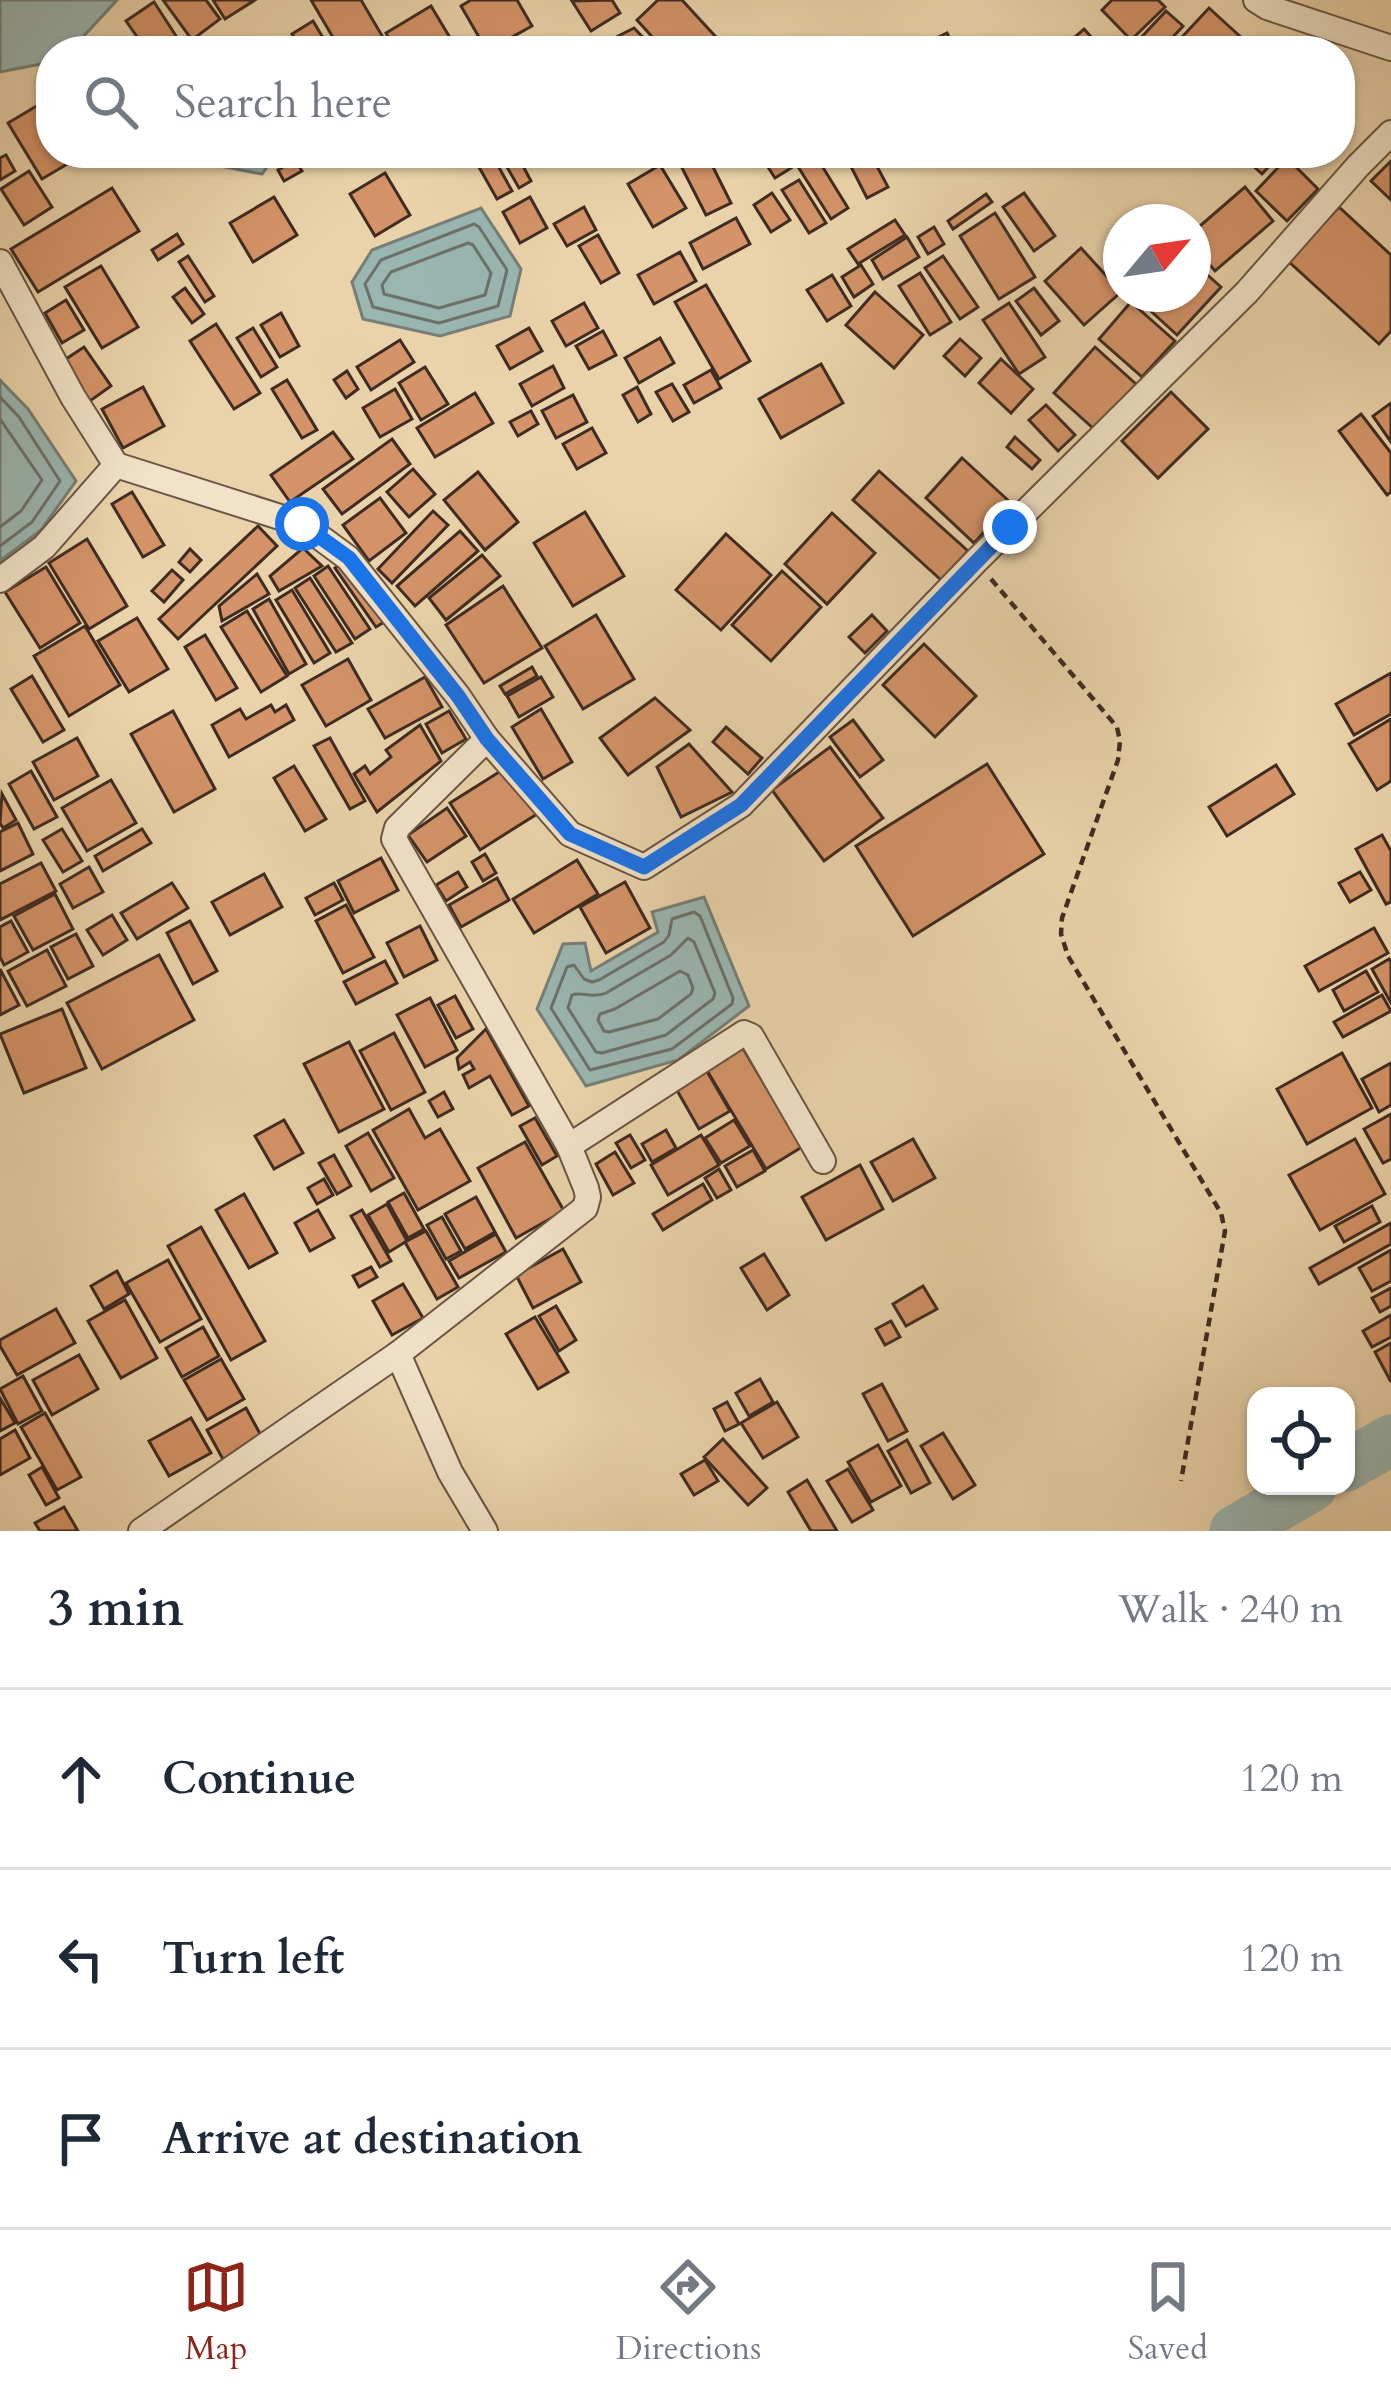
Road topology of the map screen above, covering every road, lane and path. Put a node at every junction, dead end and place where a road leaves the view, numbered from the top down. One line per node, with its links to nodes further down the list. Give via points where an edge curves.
1 (1256, 0): 2 (street)
2 (1391, 48)
3 (1391, 133): 6 (street, via 1247,292)
4 (0, 262): 5 (street)
5 (116, 465): 7 (street, via 44,547); 8 (street, via 302,524 349,558)
6 (976, 561): 8 (street, via 741,805 644,867 570,834); 12 (path, via 1117,727 1118,760 1061,934 1225,1231)
7 (0, 580)
8 (487, 739): 9 (street, via 394,838)
9 (569, 1146): 10 (street, via 743,1033); 11 (street, via 585,1208)
10 (824, 1161)
11 (398, 1354): 13 (street); 14 (street)
12 (1181, 1481)
13 (141, 1531)
14 (485, 1531)

